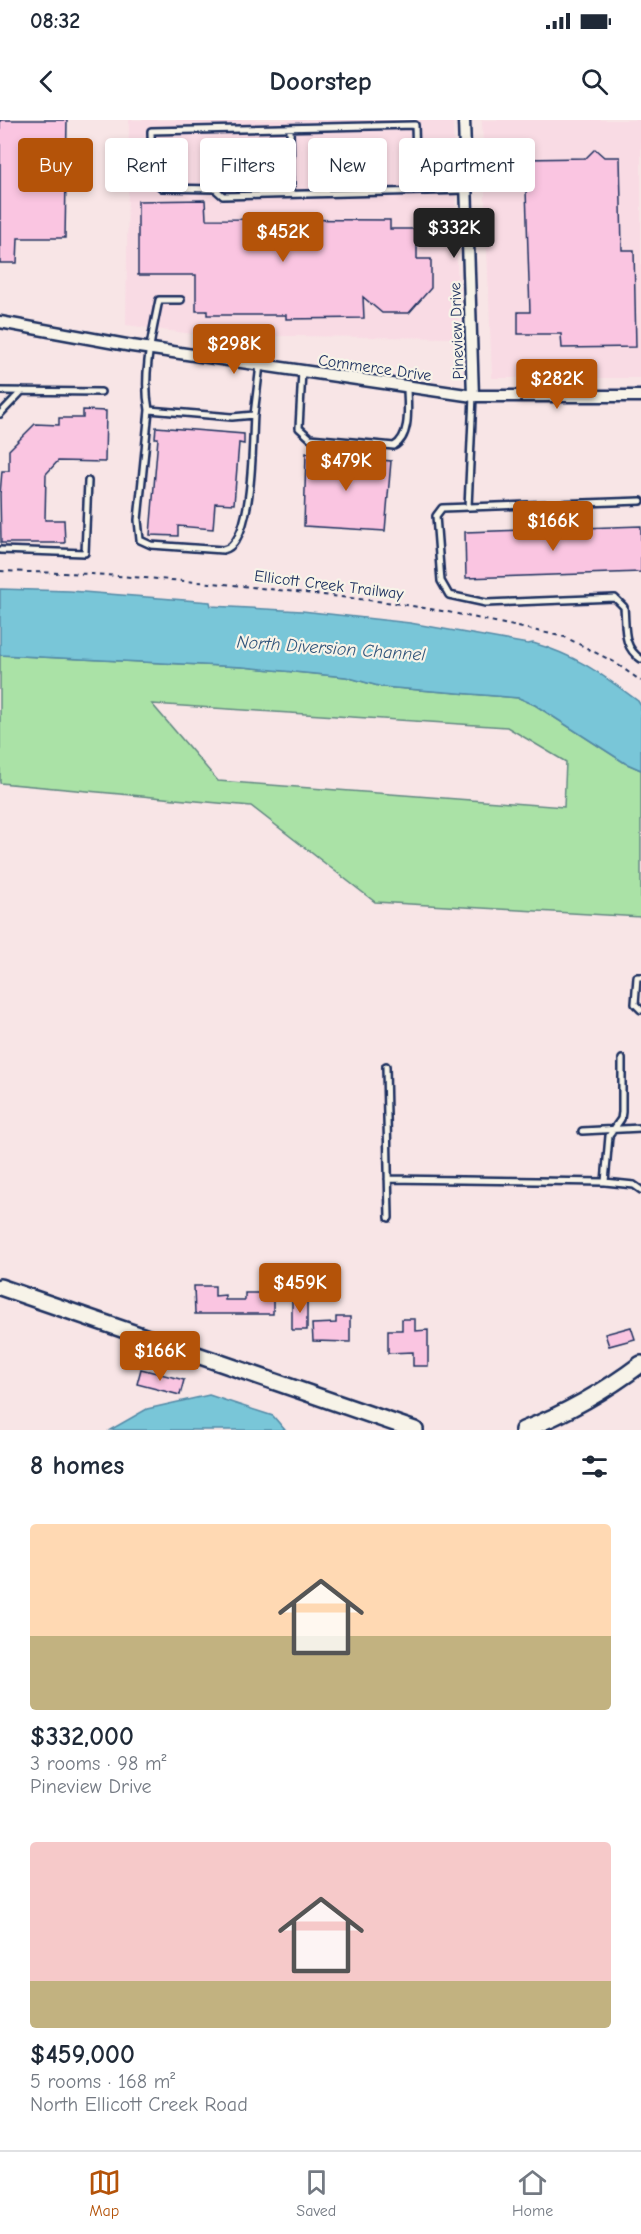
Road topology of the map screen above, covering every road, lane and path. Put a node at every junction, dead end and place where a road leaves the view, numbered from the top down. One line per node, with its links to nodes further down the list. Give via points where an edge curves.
1 (464, 120): 4 (street, Pineview Drive)
2 (290, 128): 3 (lane, via 415,125); 7 (lane); 7 (lane, via 151,131 152,180 162,188 215,189 223,196)
3 (415, 138)
4 (465, 138)
5 (399, 191): 7 (lane)
6 (466, 192): 17 (street, Pineview Drive)
7 (291, 194)
8 (181, 300): 10 (lane, via 159,300)
9 (0, 322): 10 (street, Commerce Drive)
10 (150, 348): 11 (street, Commerce Drive); 19 (lane, via 146,398)
11 (260, 365): 12 (street, Commerce Drive); 21 (lane)
12 (302, 371): 13 (street, Commerce Drive); 13 (lane, via 298,428 310,438 394,446 405,435)
13 (407, 387): 17 (street, Commerce Drive)
14 (0, 391): 15 (lane)
15 (22, 391): 16 (lane); 20 (lane)
16 (101, 392)
17 (473, 396): 18 (street, Commerce Drive); 24 (lane)
18 (641, 396)
19 (149, 411): 21 (lane); 21 (lane, via 138,520 140,540 151,545 223,550 236,543 247,508)
20 (0, 414)
21 (254, 416)
22 (88, 481): 25 (lane, via 85,553)
23 (641, 501): 24 (lane)
24 (468, 507): 27 (lane, via 442,508 436,516 441,581 449,595 486,603 615,598 624,607 627,644)
25 (0, 550)
26 (0, 571): 28 (path, Ellicott Creek Trailway, via 224,584 448,612 565,637)
27 (641, 659)
28 (641, 681)
29 (641, 977): 30 (lane, via 637,977 635,1004)
30 (641, 1010)
31 (622, 1059): 33 (lane, via 622,1112)
32 (386, 1066): 36 (lane)
33 (615, 1127): 34 (lane); 35 (lane); 37 (lane, via 607,1144)
34 (641, 1128)
35 (582, 1131)
36 (388, 1179): 37 (lane); 39 (lane)
37 (605, 1182): 38 (lane, via 634,1185)
38 (641, 1190)
39 (389, 1218)
40 (0, 1287): 42 (street)
41 (641, 1364): 43 (street, via 604,1392 562,1416)
42 (415, 1430)
43 (523, 1430)

